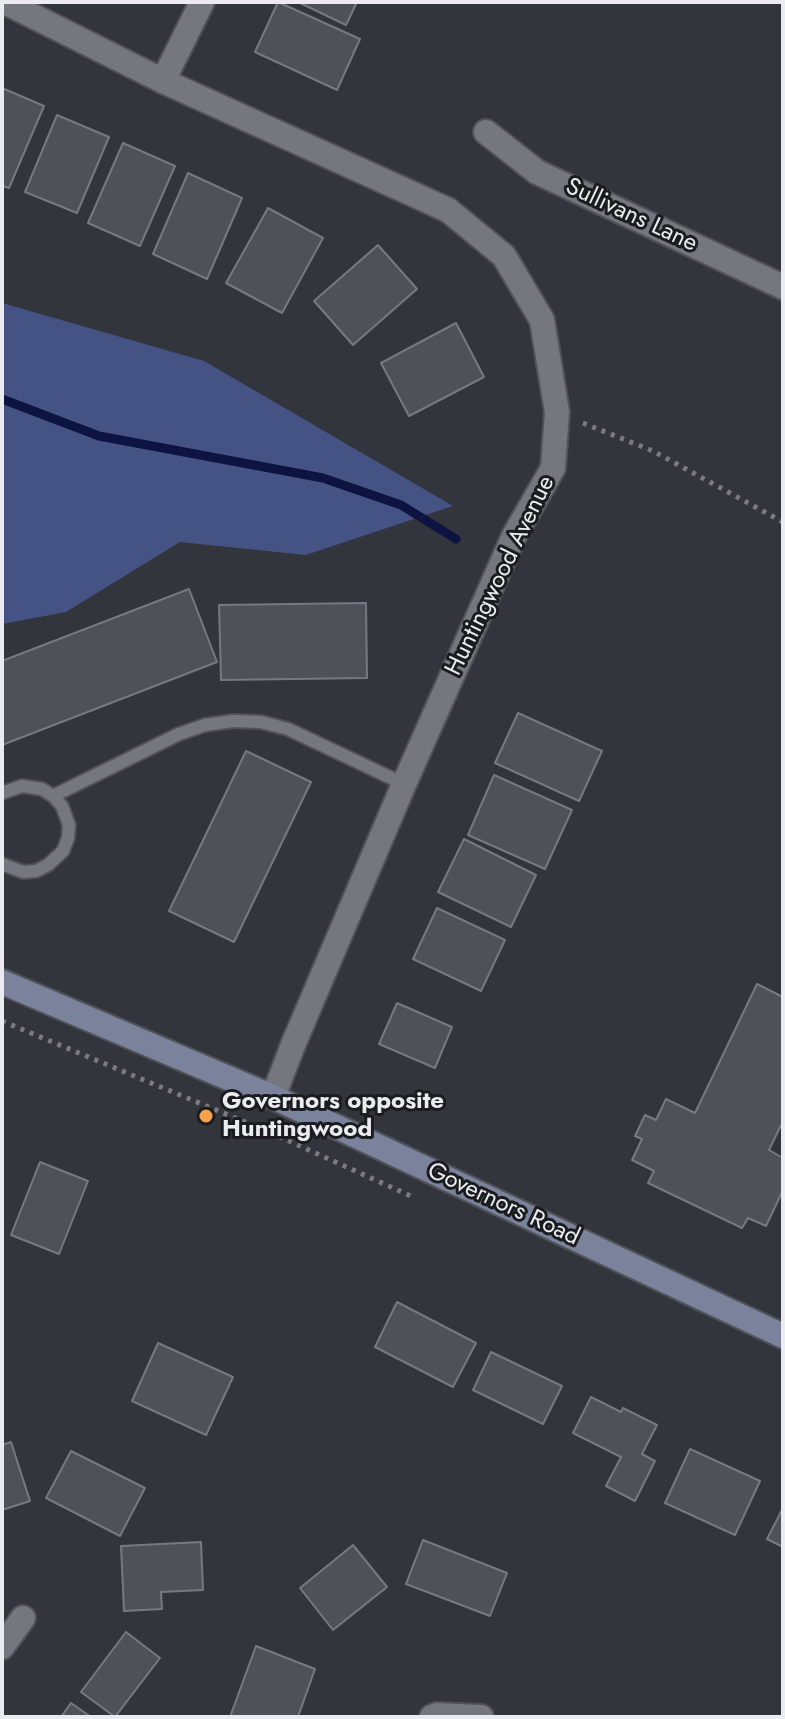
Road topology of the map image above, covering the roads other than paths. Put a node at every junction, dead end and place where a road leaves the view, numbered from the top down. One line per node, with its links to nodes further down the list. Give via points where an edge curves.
1 (5, 2): 3 (street, Huntingwood Avenue)
2 (202, 2): 3 (street)
3 (163, 81): 6 (street, Huntingwood Avenue, via 448,210 504,256 542,320 557,412 553,468 514,536)
4 (486, 132): 5 (street, Sullivans Lane, via 537,172)
5 (783, 287)
6 (404, 784): 8 (lane, via 288,729 233,721 179,734); 11 (street, Huntingwood Avenue)
7 (2, 793): 8 (lane, via 29,785)
8 (53, 796): 9 (lane, via 69,825 58,857 29,872)
9 (2, 864)
10 (2, 982): 11 (main road, Governors Road)
11 (273, 1097): 12 (main road, Governors Road)
12 (783, 1336)
13 (23, 1618): 14 (street)
14 (2, 1647)
15 (432, 1717): 16 (street)
16 (481, 1717)

